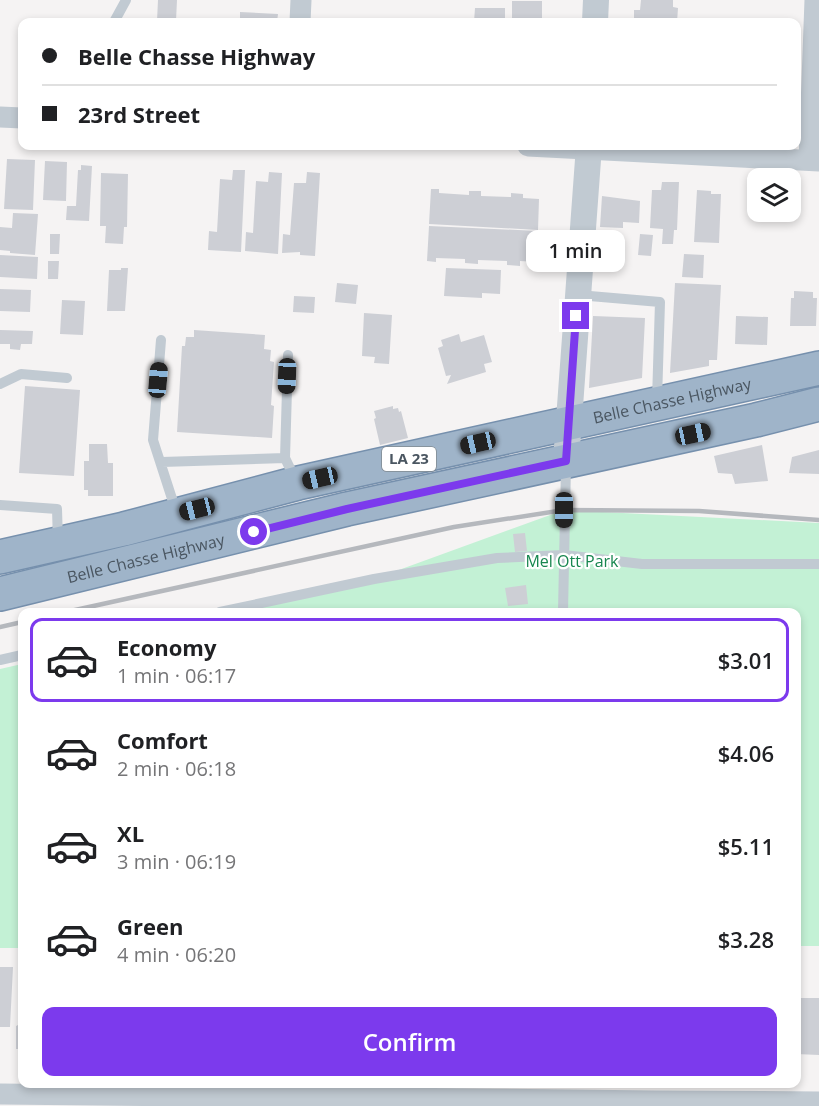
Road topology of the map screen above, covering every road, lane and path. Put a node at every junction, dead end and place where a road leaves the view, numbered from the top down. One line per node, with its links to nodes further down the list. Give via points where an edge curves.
1 (126, 0): 5 (lane)
2 (301, 0): 6 (street)
3 (596, 0): 7 (street)
4 (815, 0): 12 (street)
5 (116, 18)
6 (300, 18)
7 (595, 18)
8 (0, 117): 9 (street)
9 (18, 118)
10 (589, 150): 13 (street)
11 (637, 150): 12 (street)
12 (814, 161)
13 (578, 295): 19 (lane, via 660,302); 21 (street)
14 (161, 340): 23 (lane, via 153,440)
15 (288, 355): 24 (lane)
16 (819, 368): 19 (highway, Belle Chasse Highway / LA 23)
17 (67, 378): 18 (lane, via 21,374)
18 (0, 384)
19 (656, 404): 21 (highway, Belle Chasse Highway / LA 23)
20 (819, 404): 22 (highway, Belle Chasse Highway / LA 23)
21 (569, 423): 22 (street); 24 (highway, Belle Chasse Highway / LA 23)
22 (566, 461): 28 (lane); 31 (highway, Belle Chasse Highway / LA 23, via 347,509)
23 (162, 462): 24 (lane); 26 (lane)
24 (291, 471): 26 (highway, Belle Chasse Highway / LA 23)
25 (0, 505): 27 (lane, via 57,509)
26 (177, 514): 27 (highway, Belle Chasse Highway / LA 23)
27 (58, 543): 29 (highway, Belle Chasse Highway / LA 23)
28 (564, 555): 30 (lane, via 642,564); 32 (lane, via 497,558); 33 (lane)
29 (0, 557)
30 (819, 564)
31 (0, 594)
32 (239, 608)
33 (563, 608)
34 (18, 656): 35 (lane)
35 (0, 660)
36 (0, 1094): 37 (street)
37 (196, 1102): 38 (street)
38 (819, 1102)

